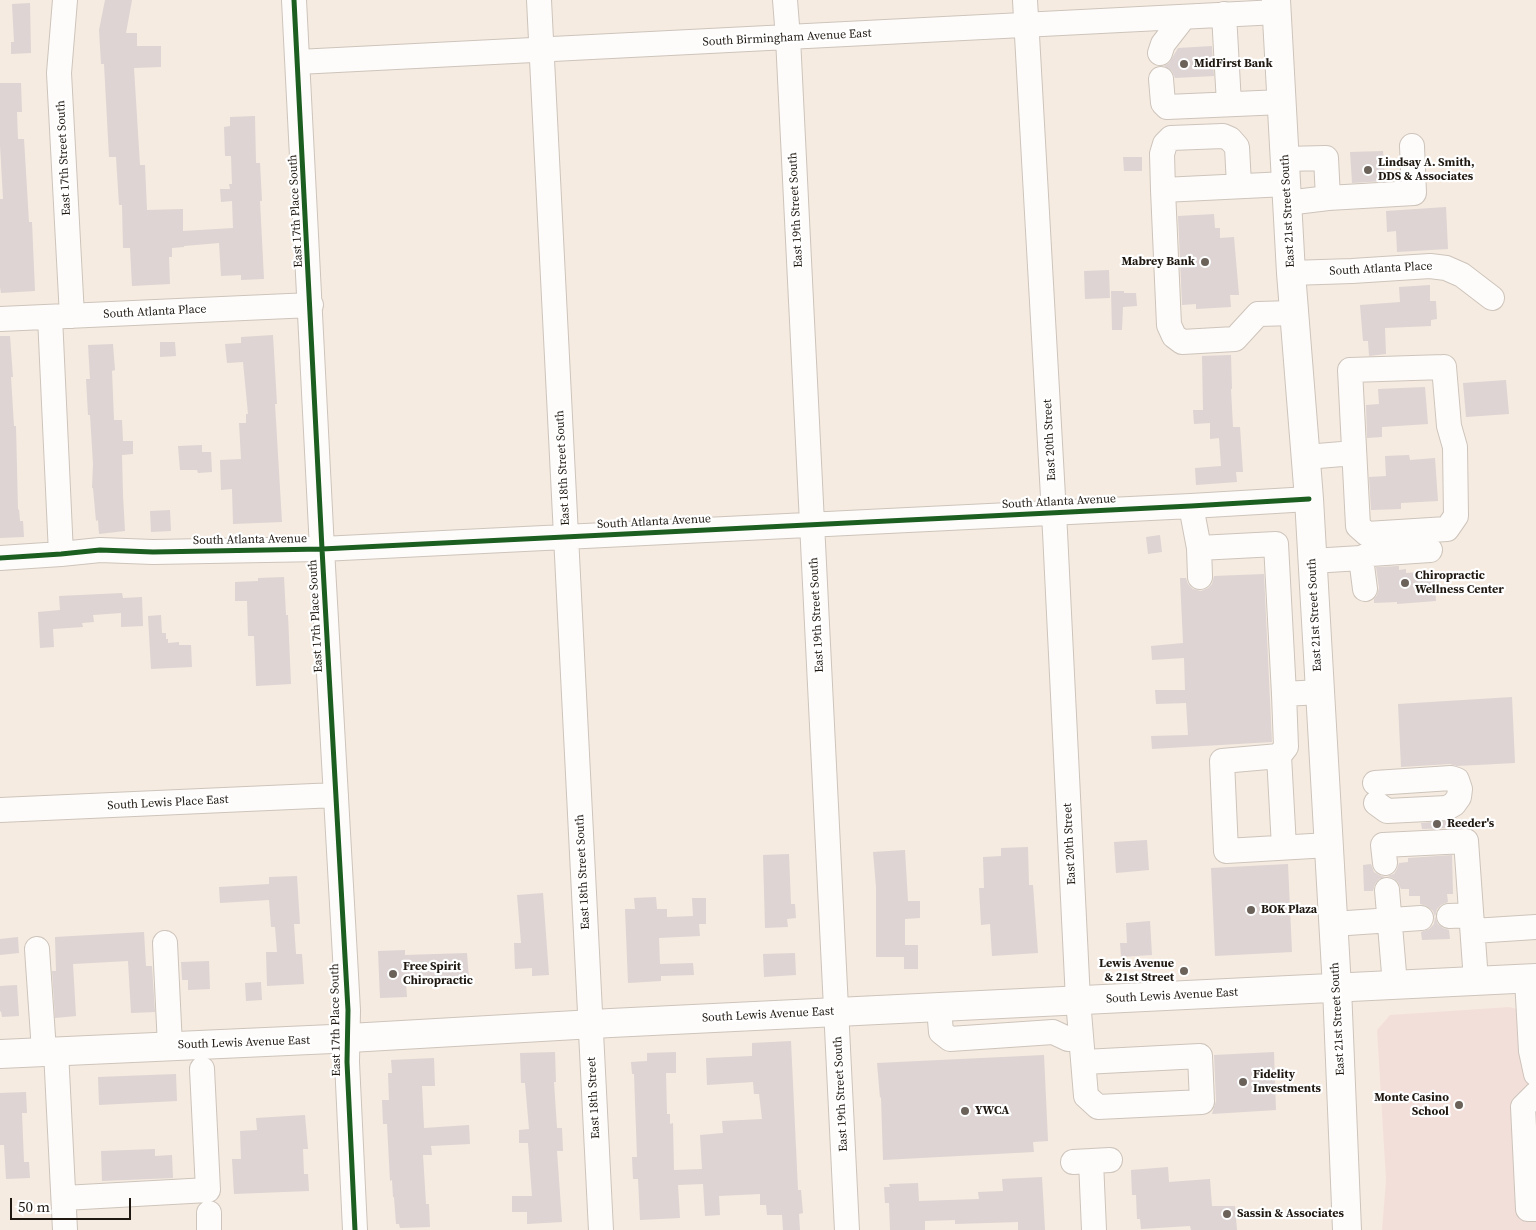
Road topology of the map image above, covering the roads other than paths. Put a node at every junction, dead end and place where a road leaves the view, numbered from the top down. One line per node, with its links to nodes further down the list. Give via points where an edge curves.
1 (65, 0): 27 (street, East 17th Street South, via 59,73)
2 (294, 0): 14 (street, East 17th Place South)
3 (539, 0): 12 (street, East 18th Street South)
4 (785, 0): 11 (street, East 19th Street South)
5 (1024, 0): 10 (street, East 20th Street)
6 (1276, 6): 8 (street, South Birmingham Avenue East); 16 (main road, East 21st Street South)
7 (1158, 9): 9 (street, South Birmingham Avenue East); 10 (street, South Birmingham Avenue East)
8 (1224, 14): 9 (street, South Birmingham Avenue East); 17 (street)
9 (1184, 17): 13 (street)
10 (1026, 25): 11 (street, South Birmingham Avenue East); 33 (street, East 20th Street)
11 (788, 38): 12 (street, South Birmingham Avenue East); 34 (street, East 19th Street South)
12 (542, 49): 14 (street, South Birmingham Avenue East); 35 (street, East 18th Street South)
13 (1160, 53)
14 (298, 62): 25 (street, East 17th Place South)
15 (1161, 78): 17 (street, via 1163,103 1167,107)
16 (1282, 102): 17 (street); 19 (main road, East 21st Street South)
17 (1229, 104)
18 (1412, 146): 22 (street, via 1414,193)
19 (1286, 182): 20 (street); 22 (street); 22 (street, via 1326,158); 23 (main road, East 21st Street South)
20 (1239, 185): 21 (street); 21 (street, via 1237,147 1230,139 1223,136 1171,138 1162,154)
21 (1163, 190): 26 (street, via 1170,325 1174,336 1182,342 1235,339 1258,314)
22 (1328, 198)
23 (1291, 274): 24 (street, South Atlanta Place, via 1430,266 1446,268 1462,276); 26 (main road, East 21st Street South)
24 (1492, 298)
25 (311, 305): 27 (street, South Atlanta Place); 37 (street, East 17th Place South)
26 (1294, 313): 30 (main road, East 21st Street South)
27 (61, 316): 28 (street, South Atlanta Place); 39 (street, East 17th Street South)
28 (0, 319)
29 (1354, 453): 29 (street, via 1350,370 1444,366 1449,426 1455,447 1456,486 1456,516 1447,528 1367,534 1358,526); 30 (street)
30 (1306, 457): 31 (main road, East 21st Street South)
31 (1309, 499): 32 (street, South Atlanta Avenue); 42 (main road, East 21st Street South)
32 (1191, 506): 33 (street, South Atlanta Avenue); 36 (street)
33 (1054, 512): 34 (street, South Atlanta Avenue); 66 (street, East 20th Street)
34 (812, 524): 35 (street, South Atlanta Avenue); 68 (street, East 19th Street South)
35 (566, 537): 37 (street, South Atlanta Avenue); 61 (street, East 18th Street South)
36 (1199, 548): 43 (street); 46 (street, via 1276,544)
37 (322, 549): 39 (street, South Atlanta Avenue, via 100,550); 48 (street, East 17th Place South)
38 (1430, 550): 41 (street, via 1370,554)
39 (61, 554): 40 (street, South Atlanta Avenue)
40 (0, 558)
41 (1361, 558): 42 (street); 44 (street)
42 (1312, 561): 45 (main road, East 21st Street South)
43 (1200, 577)
44 (1365, 589)
45 (1320, 692): 46 (street); 50 (main road, East 21st Street South)
46 (1284, 694): 47 (street, via 1286,747)
47 (1279, 756): 51 (street); 51 (street, via 1222,761 1226,851)
48 (336, 795): 49 (street, South Lewis Place East); 71 (street, East 17th Place South)
49 (0, 810)
50 (1329, 845): 51 (street); 57 (main road, East 21st Street South)
51 (1284, 847)
52 (1385, 864): 56 (street, via 1383,845 1466,841)
53 (1387, 890): 55 (street)
54 (1421, 918): 55 (street)
55 (1390, 921): 57 (street); 64 (street)
56 (1464, 921): 58 (street); 63 (street)
57 (1333, 924): 65 (main road, East 21st Street South)
58 (1536, 927)
59 (165, 943): 72 (street)
60 (37, 949): 73 (street)
61 (588, 966): 69 (street, East 18th Street)
62 (1531, 978): 63 (main road, South Lewis Avenue East); 77 (street, via 1531,1051)
63 (1476, 981): 64 (main road, South Lewis Avenue East)
64 (1395, 985): 65 (main road, South Lewis Avenue East)
65 (1337, 988): 66 (main road, South Lewis Avenue East); 87 (main road, East 21st Street South)
66 (1078, 1000): 67 (main road, South Lewis Avenue East); 70 (street, East 20th Street)
67 (939, 1008): 68 (main road, South Lewis Avenue East); 70 (street, via 941,1032 950,1039 1053,1032 1068,1039)
68 (837, 1012): 69 (main road, South Lewis Avenue East); 85 (street, East 19th Street South)
69 (591, 1024): 71 (main road, South Lewis Avenue East); 84 (street, East 18th Street)
70 (1081, 1038): 75 (street, East 20th Street)
71 (347, 1039): 72 (main road, South Lewis Avenue East); 83 (street, East 17th Place South)
72 (170, 1046): 73 (main road, South Lewis Avenue East)
73 (50, 1051): 74 (main road, South Lewis Avenue East); 80 (street)
74 (0, 1054)
75 (1084, 1062): 75 (street, East 20th Street, via 1086,1096 1098,1107 1202,1102 1200,1056)
76 (202, 1069): 80 (street, via 208,1190)
77 (1536, 1074)
78 (1536, 1094): 81 (street, via 1523,1106 1528,1209)
79 (1092, 1161): 86 (street)
80 (64, 1198): 82 (street)
81 (1536, 1209)
82 (65, 1230)
83 (355, 1230)
84 (601, 1230)
85 (847, 1230)
86 (1094, 1230)
87 (1347, 1230)

